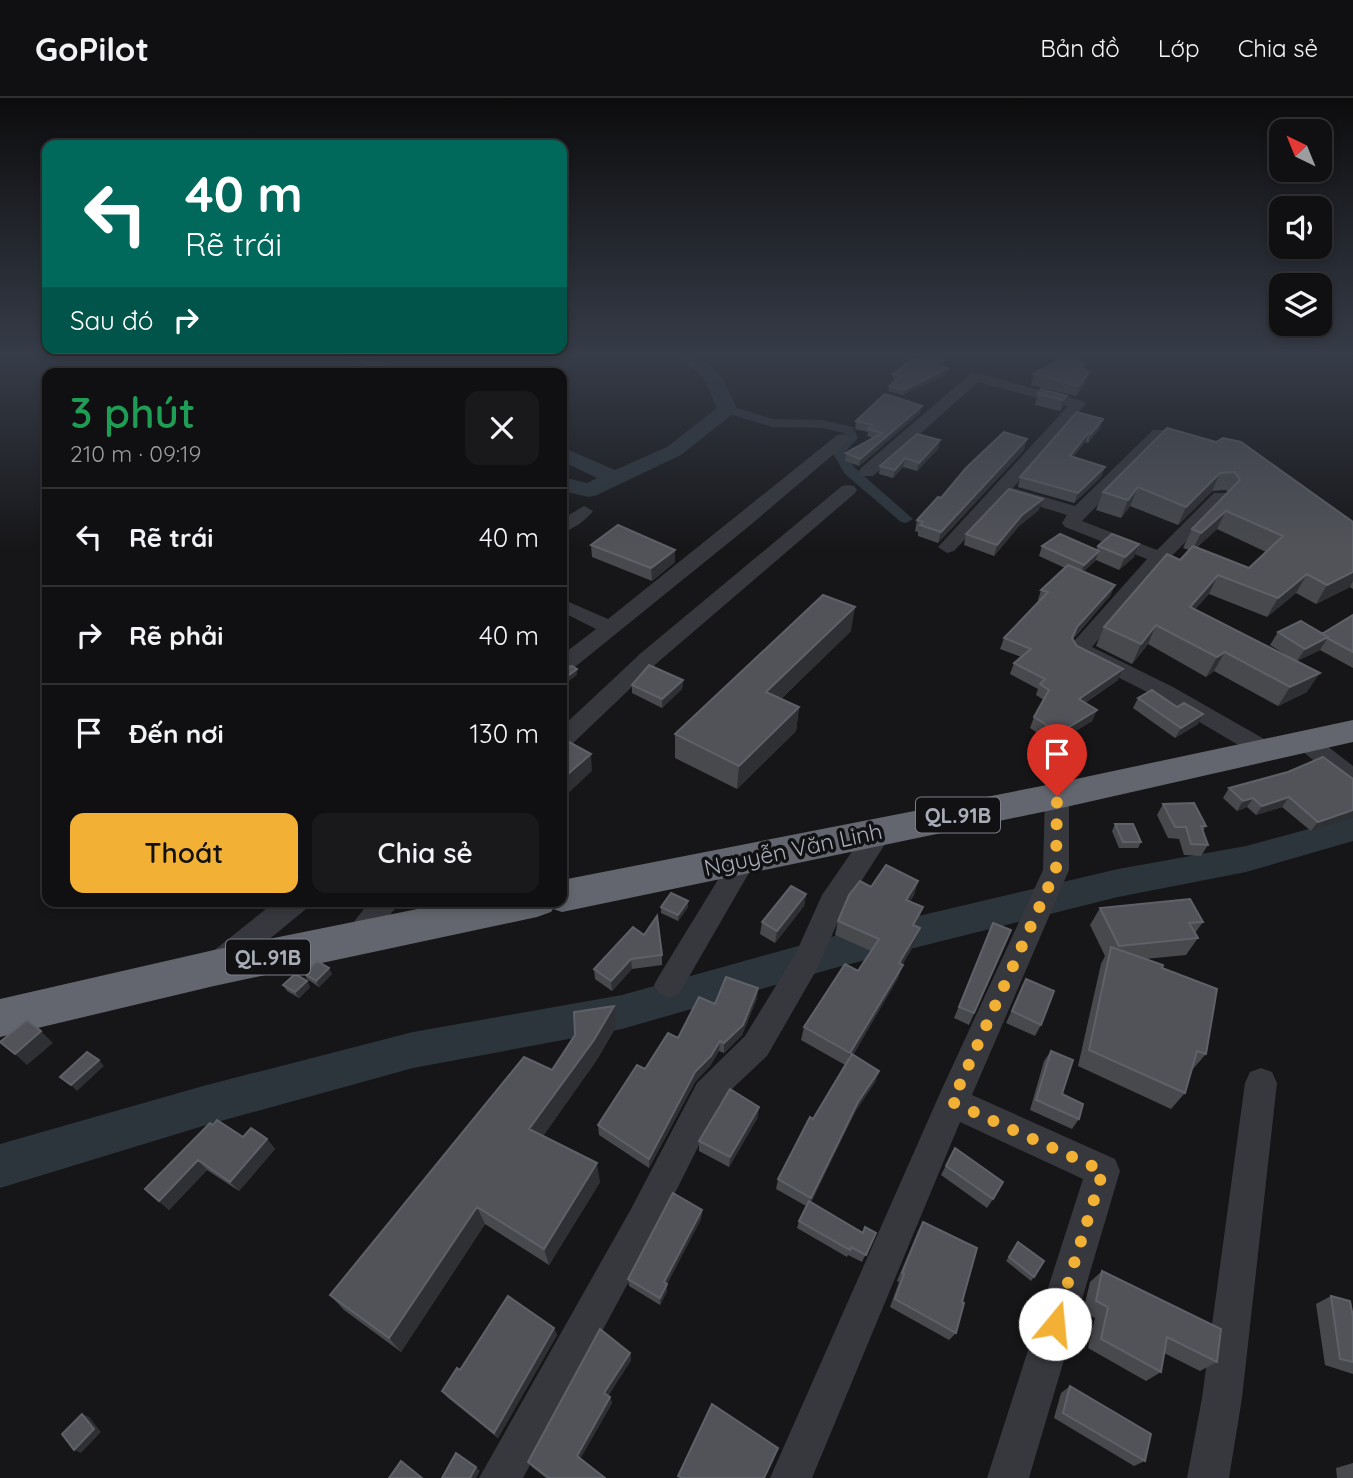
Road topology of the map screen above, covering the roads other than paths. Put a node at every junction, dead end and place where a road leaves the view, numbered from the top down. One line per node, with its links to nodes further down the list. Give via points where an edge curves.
1 (926, 420): 5 (street)
2 (1064, 420): 7 (street)
3 (1159, 433): 10 (street)
4 (842, 439): 15 (street)
5 (867, 472)
6 (848, 490): 18 (street, via 649,657)
7 (1002, 490): 10 (street); 12 (street)
8 (1220, 497): 13 (street)
9 (584, 511): 11 (street)
10 (1078, 513): 13 (street, via 1071,523)
11 (567, 523)
12 (947, 547)
13 (1158, 557): 20 (street, via 1081,650)
14 (567, 607): 15 (street)
15 (609, 627): 16 (street)
16 (567, 662)
17 (1353, 731): 19 (highway, Nguyễn Văn Linh / QL.91B)
18 (567, 735)
19 (1305, 741): 20 (highway, Nguyễn Văn Linh / QL.91B); 21 (street)
20 (1265, 750): 22 (highway, Nguyễn Văn Linh / QL.91B)
21 (1353, 779)
22 (1057, 796): 23 (highway, Nguyễn Văn Linh / QL.91B); 34 (street, via 1056,870)
23 (880, 831): 24 (highway, Nguyễn Văn Linh / QL.91B); 35 (street, via 832,903 807,960 756,1046 708,1094)
24 (744, 859): 25 (highway, Nguyễn Văn Linh / QL.91B); 31 (street)
25 (567, 895)
26 (289, 907): 30 (street)
27 (382, 907): 29 (street)
28 (509, 907): 29 (highway, QL.91B)
29 (354, 940): 30 (highway, QL.91B)
30 (214, 968): 32 (highway, QL.91B)
31 (669, 985)
32 (0, 1018)
33 (1261, 1083): 38 (street)
34 (952, 1102): 36 (street); 37 (street, via 1103,1171)
35 (500, 1478)
36 (791, 1478)
37 (1008, 1478)
38 (1208, 1478)

